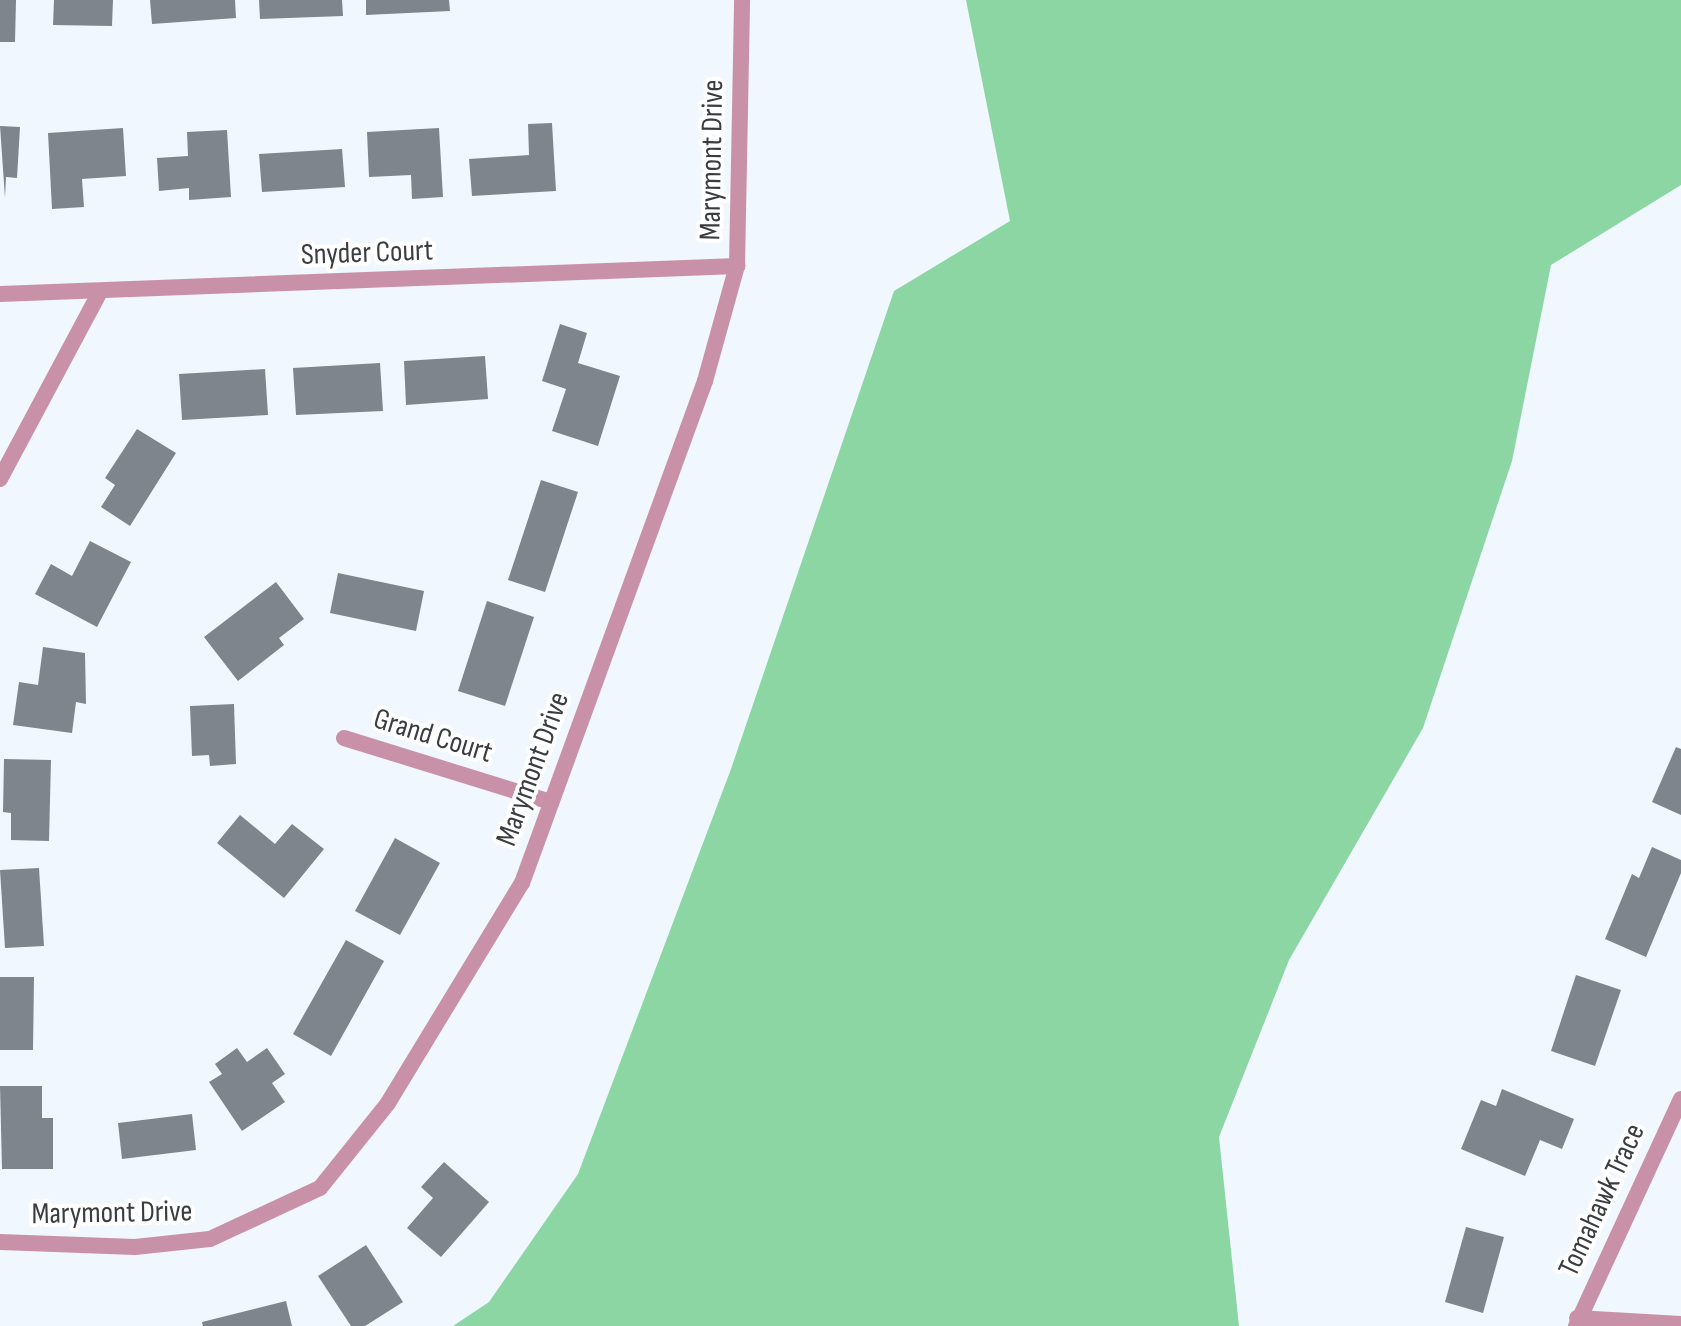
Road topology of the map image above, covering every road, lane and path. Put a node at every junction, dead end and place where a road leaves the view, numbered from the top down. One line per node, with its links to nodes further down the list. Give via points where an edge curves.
1 (742, 0): 2 (street, Marymont Drive)
2 (737, 266): 3 (street, Snyder Court); 7 (street, Marymont Drive, via 705,381)
3 (100, 292): 4 (street, Snyder Court); 5 (street)
4 (0, 294)
5 (0, 479)
6 (344, 738): 7 (street, Grand Court)
7 (551, 802): 9 (street, Marymont Drive, via 522,883 388,1103 320,1188 210,1239 135,1247)
8 (1681, 1099): 10 (street, Tomahawk Trace)
9 (0, 1242)
10 (1577, 1322): 11 (street)
11 (1681, 1324)

